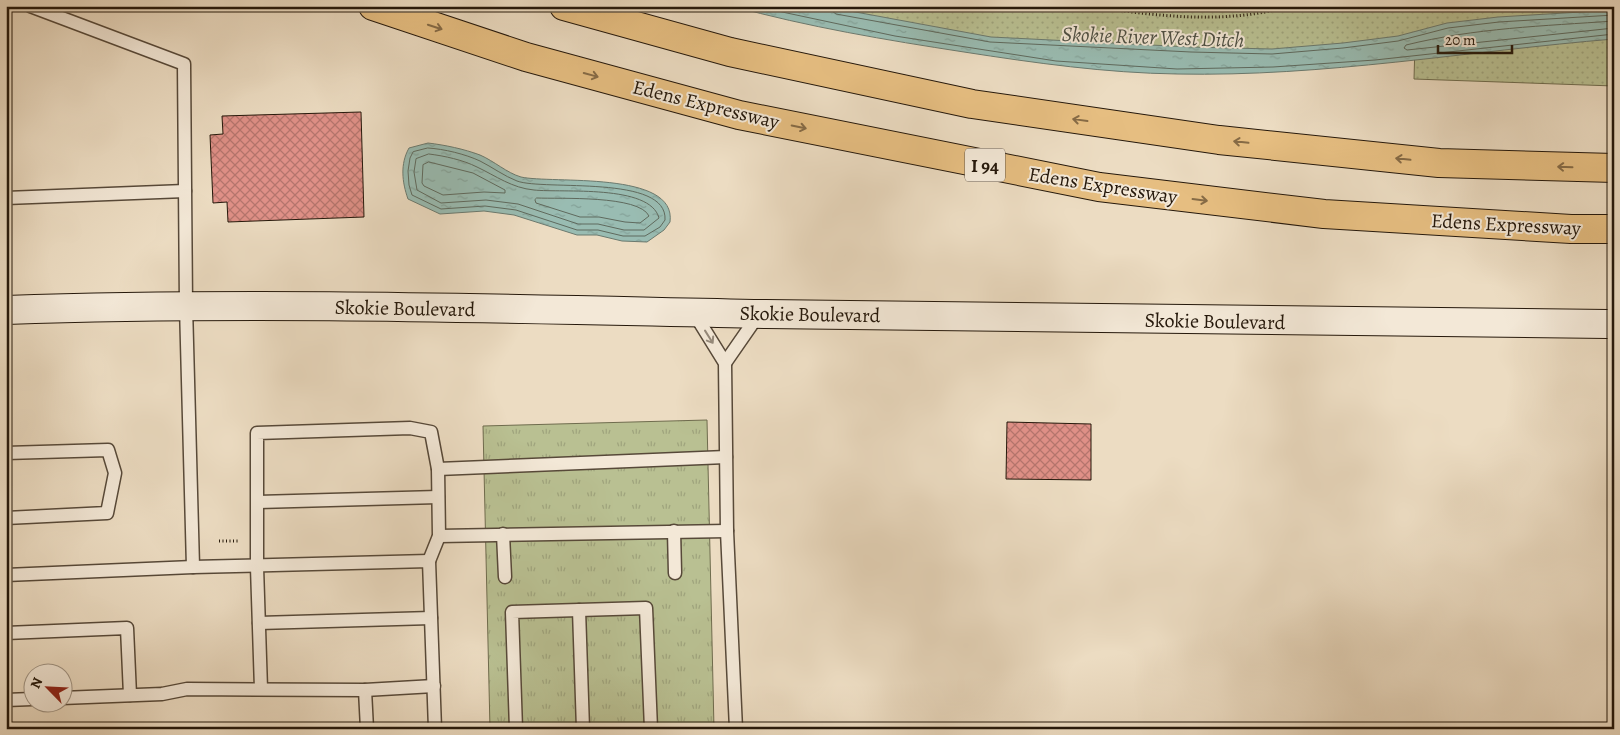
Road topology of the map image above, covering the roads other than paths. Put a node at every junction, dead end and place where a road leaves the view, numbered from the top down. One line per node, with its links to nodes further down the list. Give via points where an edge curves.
1 (30, 6): 5 (lane, via 184,64)
2 (372, 6): 7 (highway, Edens Expressway / I 94, one-way to 7, via 526,57 739,115 1098,188 1324,214)
3 (564, 6): 4 (highway, one-way to 3, via 1429,162 1219,140 972,104 730,52)
4 (1614, 168)
5 (185, 191): 6 (lane); 8 (lane)
6 (6, 198)
7 (1614, 229)
8 (186, 306): 9 (main road, Skokie Boulevard); 10 (main road, Skokie Boulevard); 25 (lane)
9 (6, 310)
10 (693, 311): 11 (main road, Skokie Boulevard); 13 (lane, one-way to 13)
11 (759, 314): 12 (main road, Skokie Boulevard); 13 (lane)
12 (1614, 324)
13 (725, 363): 15 (lane)
14 (6, 453): 19 (lane, via 108,450 116,473 107,513)
15 (726, 457): 16 (lane); 21 (lane)
16 (438, 469): 17 (lane); 18 (lane, via 431,432 410,428 257,433)
17 (438, 497): 18 (lane); 23 (lane)
18 (258, 502): 26 (lane)
19 (6, 518)
20 (674, 531): 21 (lane); 22 (lane); 27 (lane)
21 (727, 531): 46 (lane)
22 (504, 534): 23 (lane); 29 (lane)
23 (439, 536): 24 (lane)
24 (429, 561): 26 (lane); 31 (lane)
25 (193, 567): 26 (lane); 28 (lane)
26 (258, 567): 32 (lane)
27 (675, 573)
28 (6, 575)
29 (505, 577)
30 (579, 610): 43 (lane, via 512,612); 44 (lane); 45 (lane, via 646,608)
31 (431, 618): 32 (lane); 34 (lane)
32 (259, 623): 35 (lane)
33 (6, 633): 37 (lane, via 128,628)
34 (434, 686): 36 (lane); 42 (lane)
35 (261, 689): 36 (lane); 37 (lane, via 187,688 162,694)
36 (365, 690): 41 (lane)
37 (130, 695): 38 (lane)
38 (72, 698)
39 (22, 699): 40 (lane)
40 (6, 700)
41 (367, 729)
42 (436, 729)
43 (516, 729)
44 (583, 729)
45 (651, 729)
46 (736, 729)

